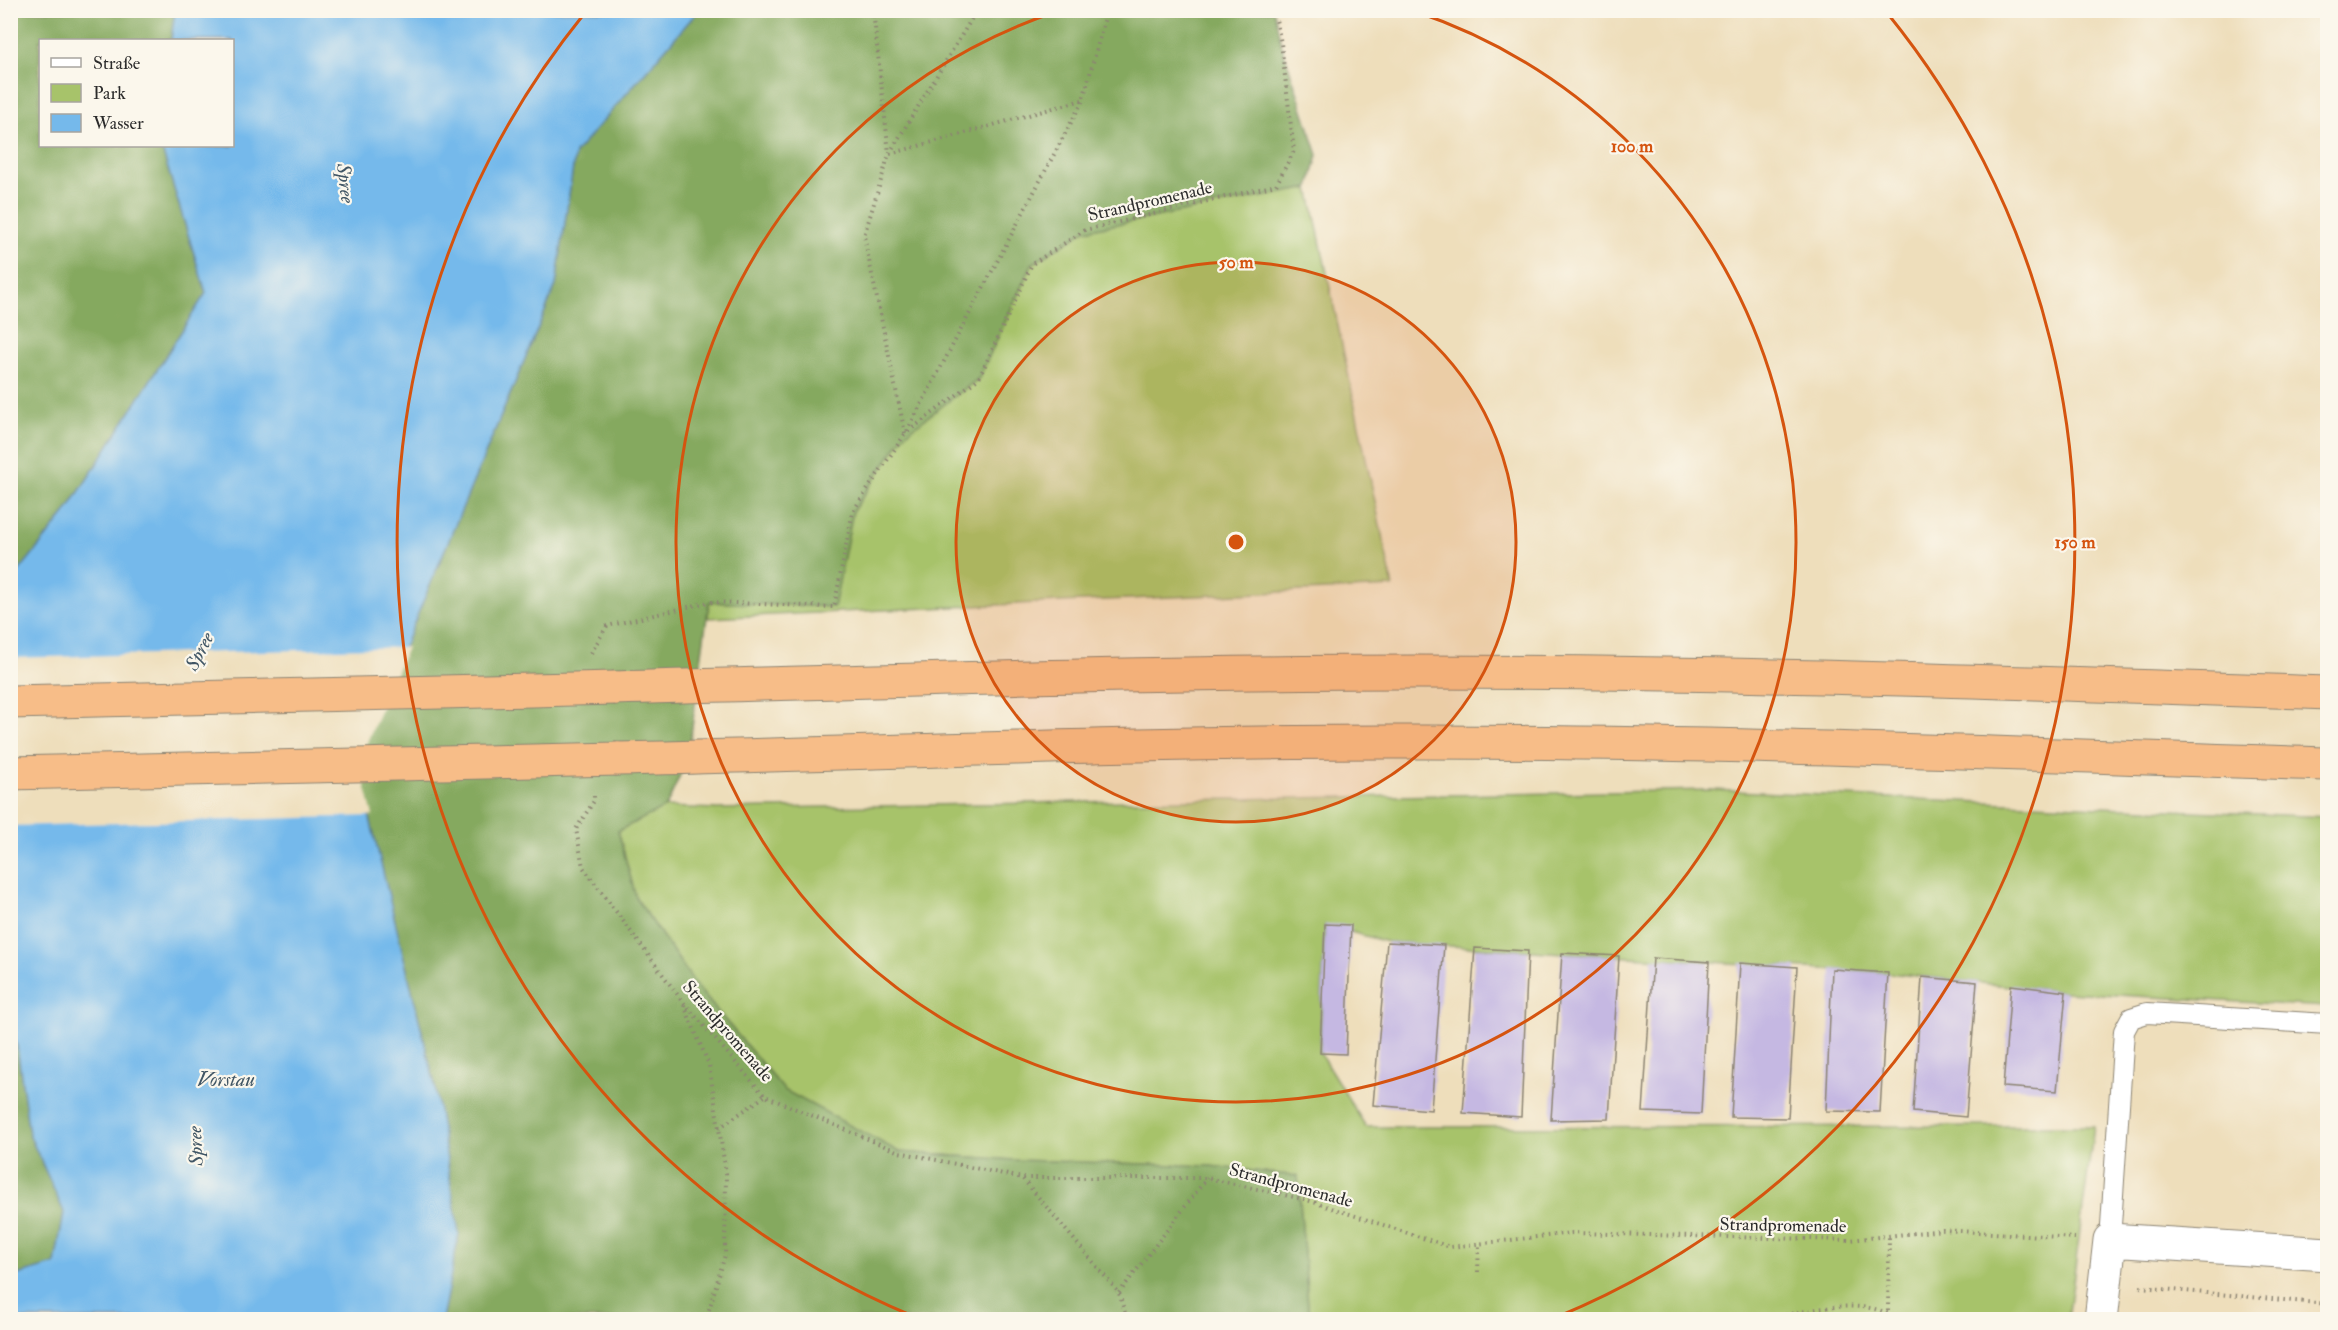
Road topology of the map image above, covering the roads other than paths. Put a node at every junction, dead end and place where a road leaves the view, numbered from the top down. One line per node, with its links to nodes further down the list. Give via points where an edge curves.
1 (2328, 693): 2 (highway, bridge, via 1714,674 1414,672 1187,673)
2 (10, 702)
3 (2328, 764): 4 (highway, bridge, via 1797,745 1391,742)
4 (10, 773)
5 (2328, 1024): 6 (lane, via 2147,1013 2131,1018 2124,1031)
6 (2110, 1240): 7 (street); 8 (street)
7 (2328, 1254)
8 (2101, 1320)

